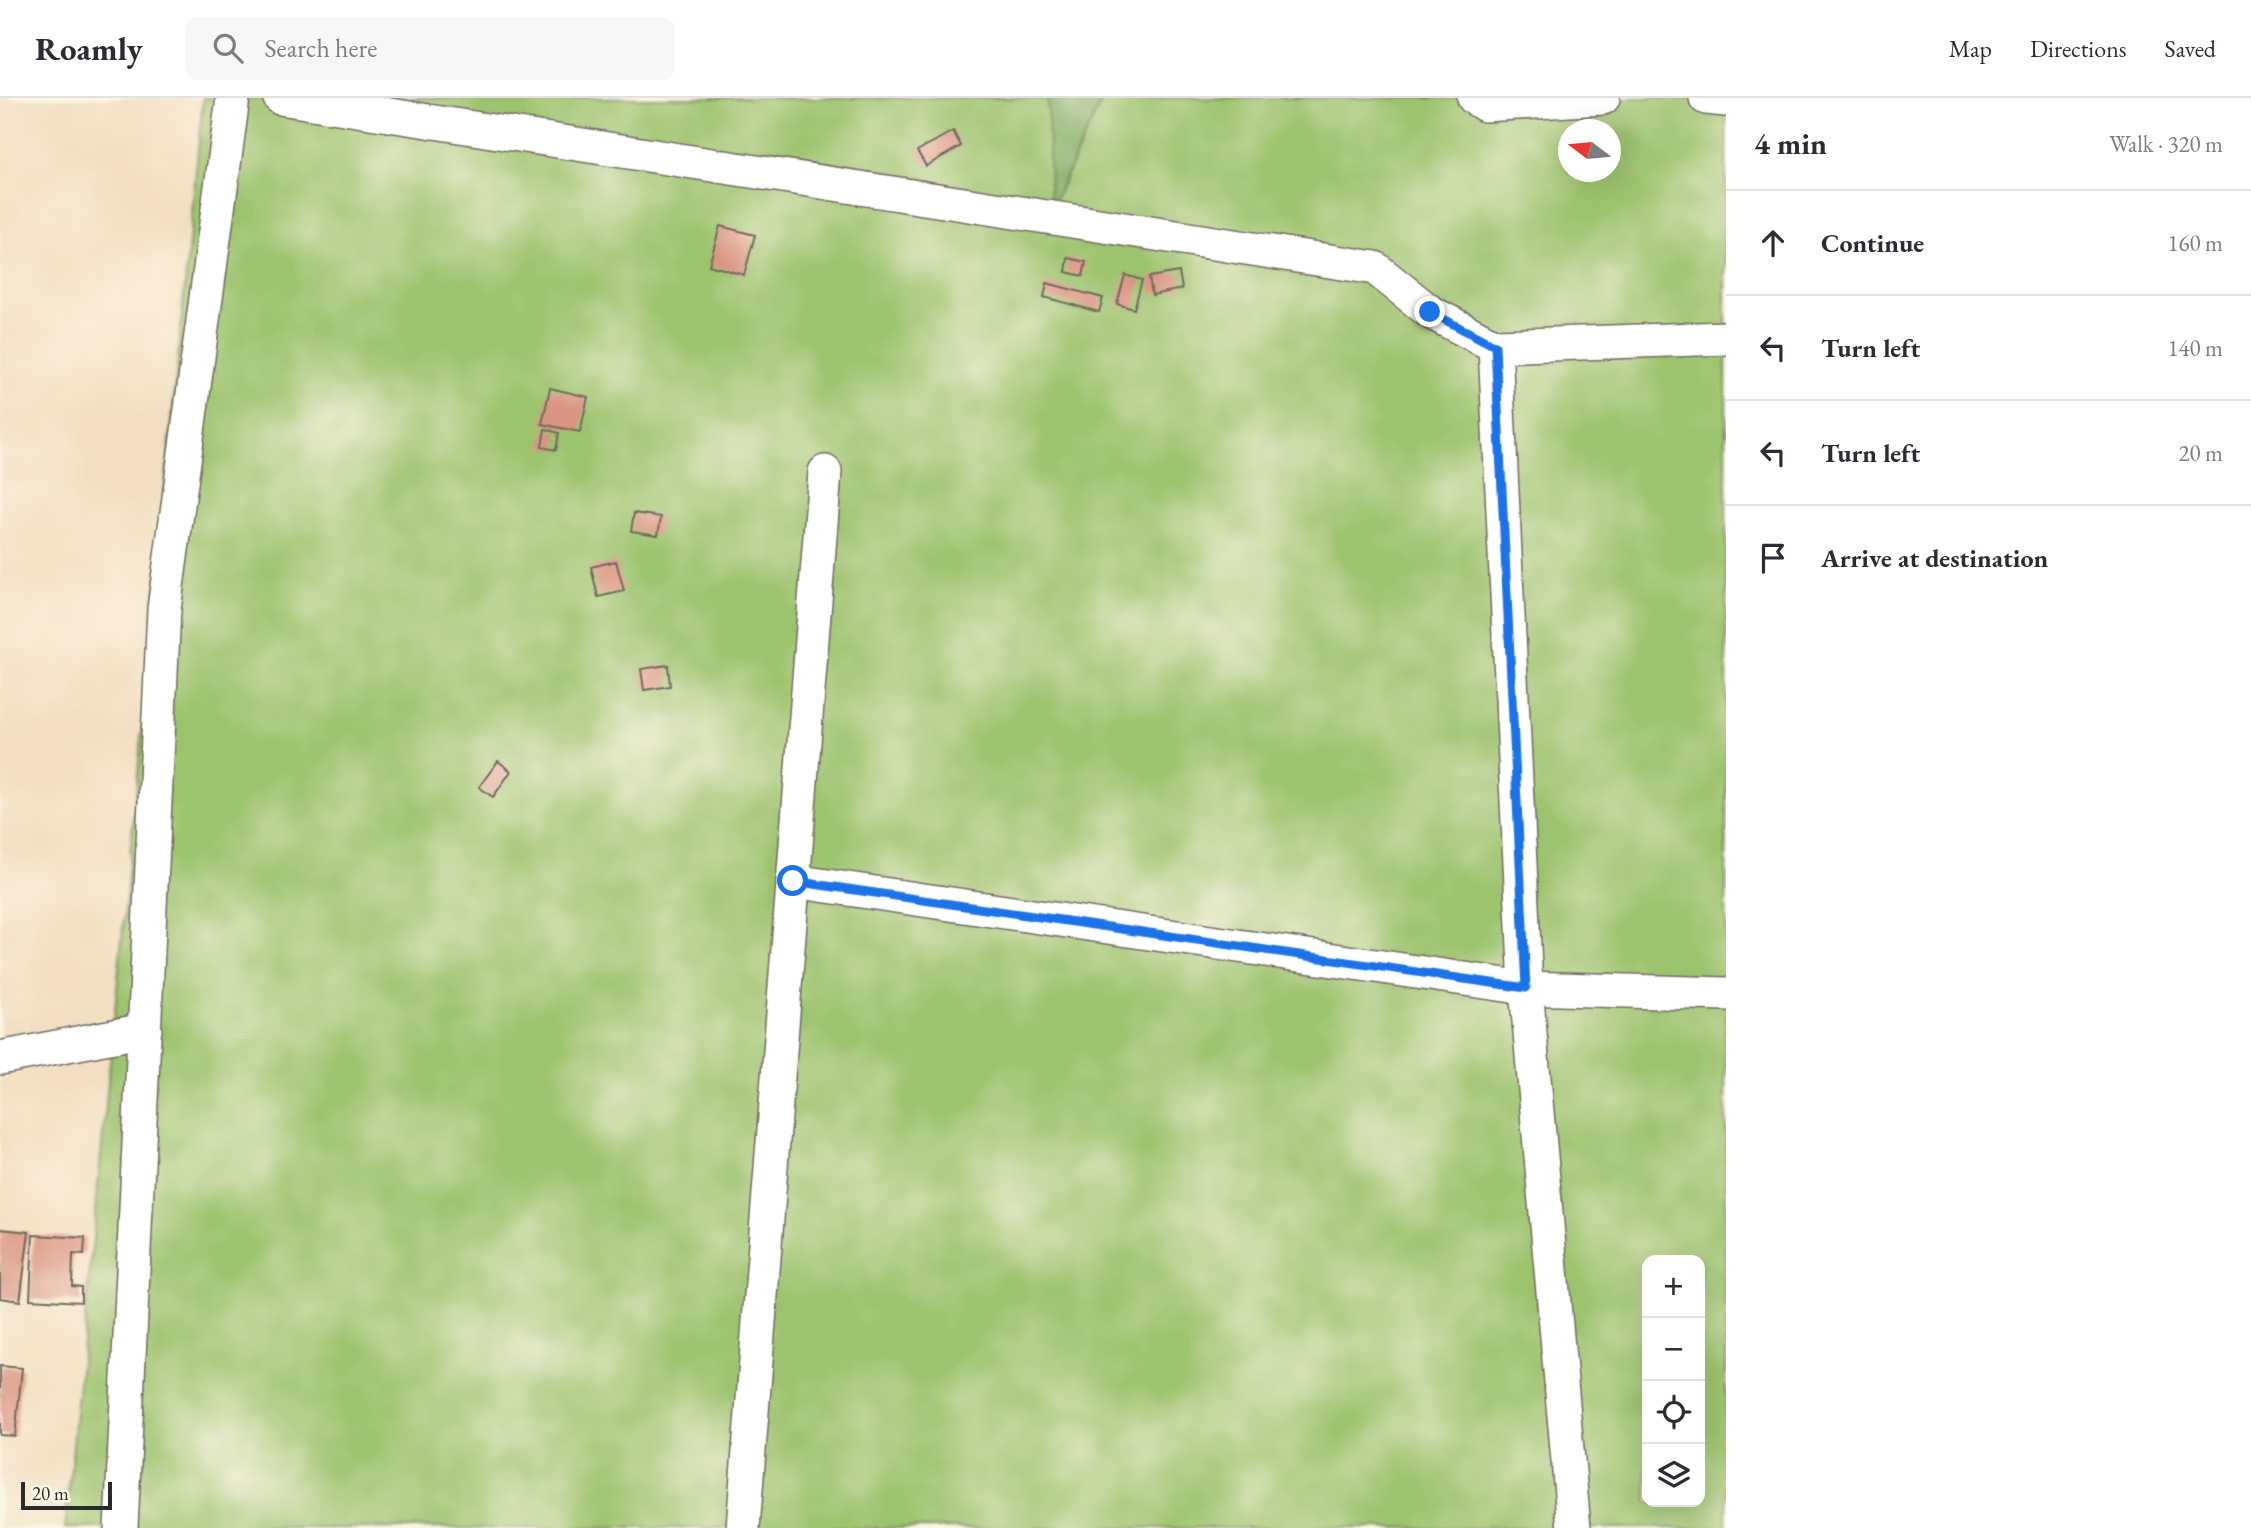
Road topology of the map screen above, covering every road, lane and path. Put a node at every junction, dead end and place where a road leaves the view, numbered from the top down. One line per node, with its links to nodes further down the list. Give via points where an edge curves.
1 (233, 98): 13 (street, via 164,609)
2 (280, 98): 8 (street, via 1375,268 1430,312)
3 (1475, 98): 4 (street, via 1485,104)
4 (1603, 98)
5 (1706, 98): 6 (street)
6 (1726, 100)
7 (1726, 338): 8 (street)
8 (1495, 346): 11 (street)
9 (825, 472): 10 (street)
10 (793, 881): 11 (street); 16 (street)
11 (1526, 988): 12 (street); 17 (street)
12 (1726, 994)
13 (145, 1030): 14 (street); 15 (street)
14 (0, 1058)
15 (121, 1528)
16 (743, 1528)
17 (1574, 1528)

